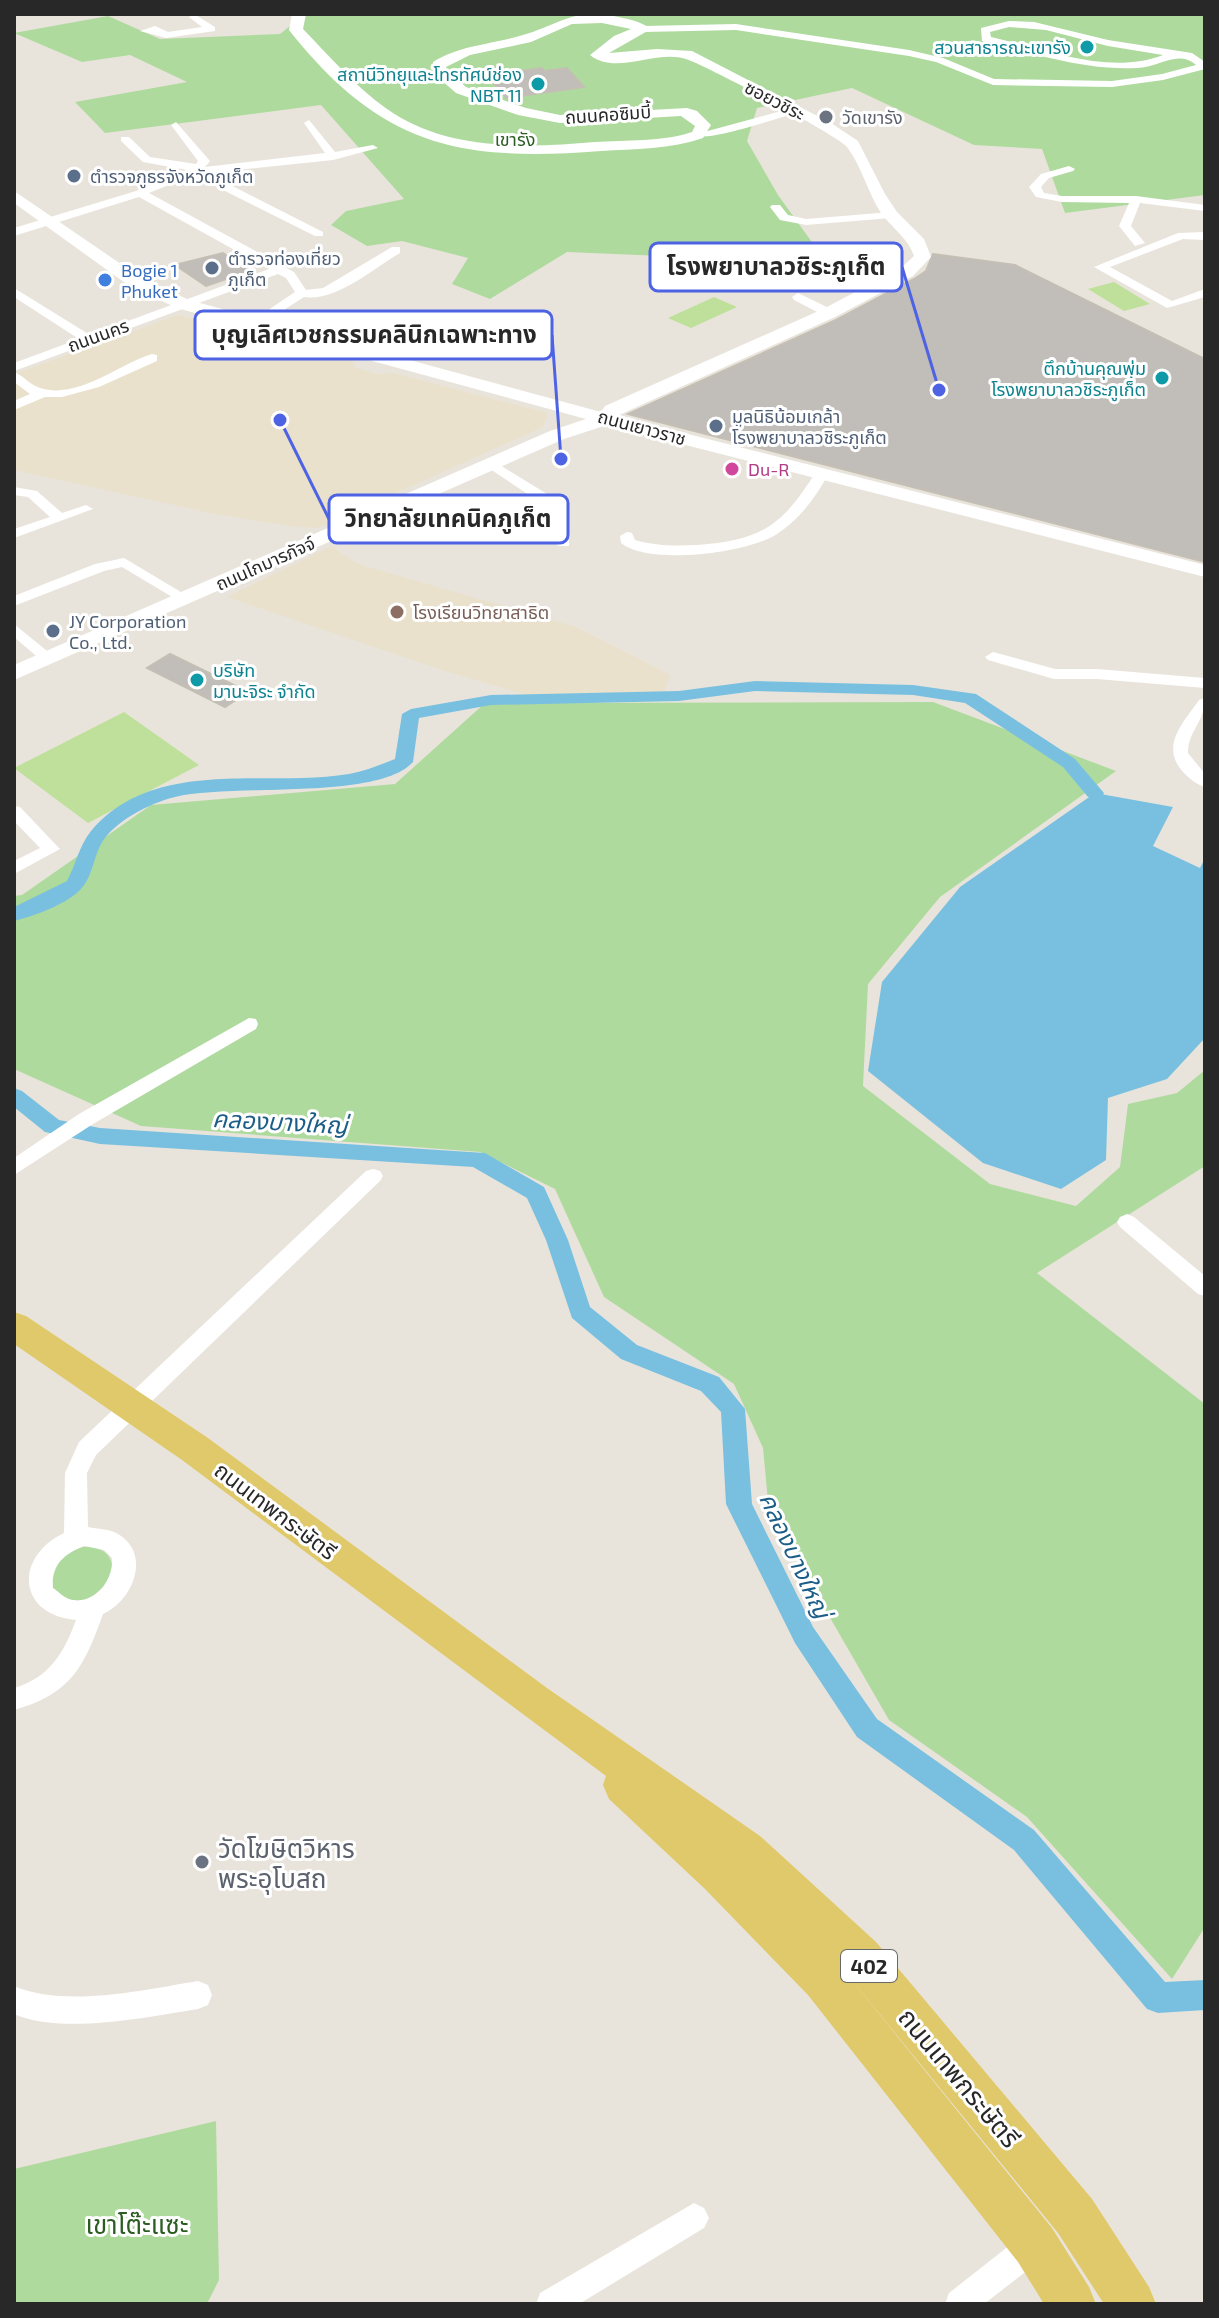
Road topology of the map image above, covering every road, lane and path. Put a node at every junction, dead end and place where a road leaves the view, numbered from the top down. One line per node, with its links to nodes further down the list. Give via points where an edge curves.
1 (299, 14): 11 (street, ถนนคอซิมบี้, via 296,30 332,68 369,102 416,132 515,148 584,148)
2 (195, 15): 4 (street, via 211,29 166,35)
3 (644, 29): 7 (street, ถนนคอซิมบี้, via 736,27 909,53 993,82 1112,84 1203,66 1199,59); 8 (street, ซอยวชิระ, via 597,55 617,59 687,54); 11 (street, ถนนคอซิมบี้, via 616,19 560,23 533,38 480,47 438,65 461,90 523,112 560,119 682,111 703,125)
4 (145, 31)
5 (1077, 35): 6 (street); 7 (street); 7 (street, via 1021,23 984,31 992,42 1090,63 1147,65)
6 (1205, 48)
7 (1168, 54)
8 (796, 110): 11 (street); 22 (street, ซอยวชิระ, via 853,144)
9 (309, 123): 14 (street)
10 (176, 125): 16 (street, via 204,161)
11 (698, 135)
12 (125, 139): 16 (street, via 147,160)
13 (373, 148): 14 (street)
14 (333, 157): 16 (street)
15 (1069, 169): 19 (street, via 1045,176 1035,187 1040,195 1069,202)
16 (196, 170): 17 (street); 25 (street)
17 (140, 193): 23 (street); 29 (street)
18 (14, 196): 23 (street, ถนนเยาวราช)
19 (1136, 199): 21 (street); 27 (street, via 1125,226)
20 (776, 207): 22 (street, via 784,218 799,222)
21 (1205, 208)
22 (891, 215): 37 (street, ซอยวชิระ, via 918,243 921,262)
23 (48, 221): 24 (street); 35 (street, ถนนเยาวราช, via 145,288)
24 (14, 232)
25 (319, 234)
26 (1205, 236): 32 (street, via 1182,235 1100,267 1171,305)
27 (1139, 243)
28 (396, 250): 31 (street, via 327,291)
29 (277, 270): 31 (street, via 293,278); 35 (street, ถนนนคร)
30 (14, 292): 34 (street)
31 (302, 293): 38 (street)
32 (1205, 293)
33 (798, 297): 37 (street)
34 (34, 304): 36 (street); 39 (street)
35 (183, 304): 38 (street, ถนนเยาวราช); 39 (street, ถนนนคร)
36 (14, 312)
37 (829, 313): 46 (street, ซอยวชิระ, via 612,410)
38 (252, 325): 44 (street, ถนนเยาวราช)
39 (88, 339): 41 (street, ถนนนคร)
40 (152, 358): 43 (street, via 82,388)
41 (14, 367)
42 (14, 376): 43 (street)
43 (43, 393): 45 (street)
44 (552, 403): 46 (street, ถนนเยาวราช); 47 (street)
45 (14, 406)
46 (606, 419): 47 (street, ถนนโกมารภัจจ์); 49 (street, ถนนเยาวราช)
47 (564, 433): 48 (street, ถนนโกมารภัจจ์)
48 (492, 464): 55 (street, via 542,497 536,529); 57 (street, ถนนโกมารภัจจ์)
49 (822, 473): 54 (street, via 799,509 751,542 682,549 639,546 628,543); 56 (street, ถนนเยาวราช)
50 (14, 491): 52 (street, via 32,494)
51 (86, 509): 52 (street)
52 (60, 518): 53 (street)
53 (14, 534)
54 (627, 536)
55 (564, 543)
56 (1205, 571)
57 (184, 598): 58 (street, via 117,562); 61 (street, ถนนโกมารภัจจ์)
58 (14, 601)
59 (14, 629): 61 (street)
60 (993, 657): 63 (street, via 1054,674)
61 (47, 658): 62 (street, ถนนโกมารภัจจ์)
62 (14, 673)
63 (1205, 683)
64 (1205, 703): 65 (street, via 1180,739 1179,753 1185,768)
65 (1205, 782)
66 (14, 811): 67 (street, via 51,849)
67 (14, 868)
68 (249, 1024): 69 (street)
69 (14, 1168)
70 (373, 1176): 74 (street)
71 (1127, 1222): 72 (street)
72 (1201, 1278)
73 (14, 1326): 74 (main road, ถนนเทพกระษัตรี)
74 (131, 1405): 75 (street, via 87,1449 76,1473); 78 (main road, ถนนเทพกระษัตรี / 402, via 533,1701)
75 (76, 1539): 76 (street, via 98,1536 111,1541 127,1560 122,1585 113,1597); 76 (street, via 45,1560 42,1593 60,1608)
76 (93, 1607): 77 (street, via 64,1671 38,1694)
77 (14, 1699)
78 (732, 1862): 82 (main road, ถนนเทพกระษัตรี / 402); 86 (main road, ถนนเทพกระษัตรี / 402, via 861,1957 1075,2216)
79 (198, 1995): 80 (street, via 123,2007 34,2009)
80 (14, 2000)
81 (694, 2218): 83 (street)
82 (1035, 2245): 84 (street); 85 (main road, ถนนเทพกระษัตรี / 402)
83 (557, 2302)
84 (960, 2304)
85 (1072, 2304)
86 (1132, 2304)

